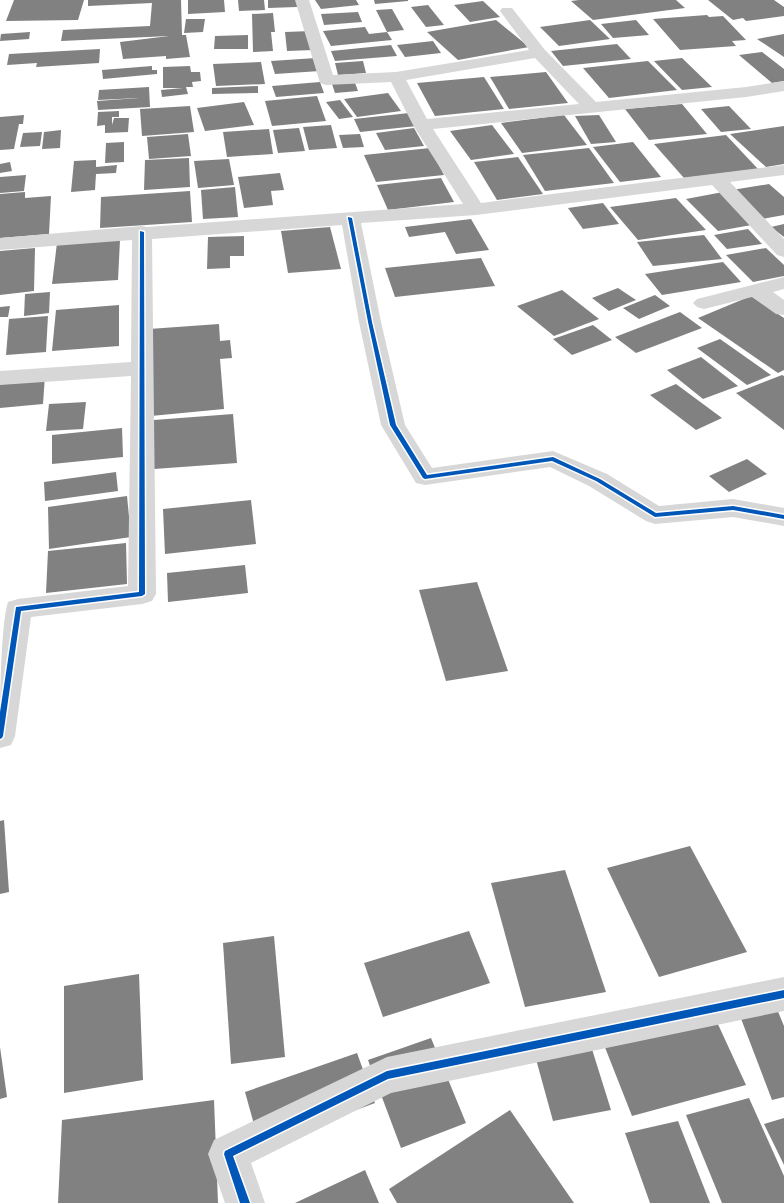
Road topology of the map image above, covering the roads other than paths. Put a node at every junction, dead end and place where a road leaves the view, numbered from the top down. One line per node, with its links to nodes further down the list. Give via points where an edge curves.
1 (302, 0): 4 (street, via 326,80)
2 (507, 11): 3 (street)
3 (539, 53): 4 (street); 6 (street)
4 (396, 76): 7 (street)
5 (784, 86): 6 (street)
6 (591, 107): 7 (street)
7 (422, 125): 10 (street)
8 (784, 170): 9 (street)
9 (717, 179): 10 (street); 14 (street)
10 (476, 209): 11 (street)
11 (350, 218): 12 (street); 21 (street, via 393,424 425,477 553,459 598,480 655,515 733,508)
12 (142, 232): 13 (street); 19 (street)
13 (0, 244)
14 (784, 251)
15 (784, 283): 16 (street)
16 (757, 291): 17 (street); 18 (street)
17 (704, 303)
18 (784, 310)
19 (142, 368): 20 (street); 22 (street, via 142,594 18,609)
20 (0, 378)
21 (784, 517)
22 (0, 736)
23 (784, 994): 24 (street, via 387,1075 228,1154)
24 (244, 1203)

